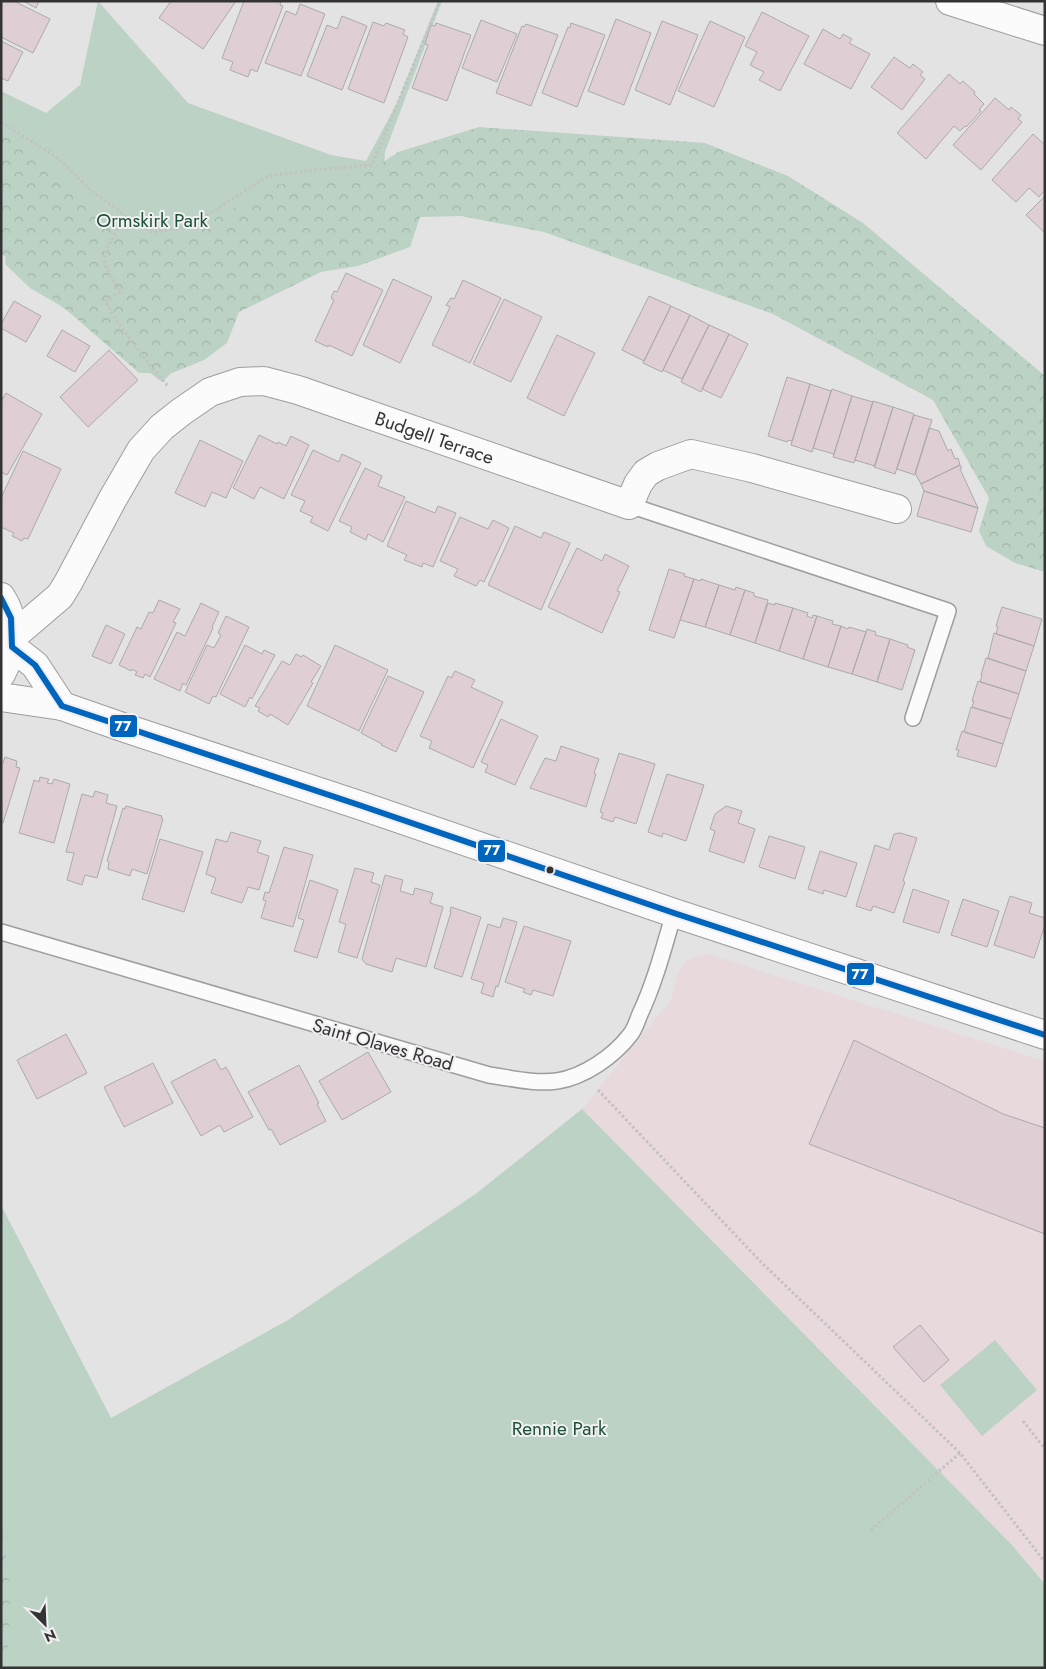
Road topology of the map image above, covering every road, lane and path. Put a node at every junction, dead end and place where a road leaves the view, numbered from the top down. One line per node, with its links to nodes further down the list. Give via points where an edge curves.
1 (440, 1): 5 (path, via 372,165 268,176 196,222 176,229 154,232)
2 (950, 1): 3 (street)
3 (1045, 31)
4 (1, 122): 5 (path, via 55,156 92,191)
5 (126, 216): 6 (path, via 104,259 120,292 106,301 144,358)
6 (187, 408): 7 (street, Budgell Terrace, via 210,392 240,382 264,381); 10 (street, Budgell Terrace, via 162,427 141,450 68,583 60,596)
7 (629, 505): 8 (street, via 646,473 691,454); 15 (lane, via 948,612)
8 (896, 509)
9 (2, 599): 10 (street); 11 (street, via 11,618)
10 (51, 602): 11 (street, Budgell Terrace)
11 (12, 642): 12 (street); 14 (street, via 35,665)
12 (1, 674)
13 (1, 697): 14 (street)
14 (62, 706): 16 (street)
15 (913, 718)
16 (674, 913): 18 (street); 19 (lane, Saint Olaves Road, via 648,998 632,1034 599,1064)
17 (1, 932): 19 (lane, Saint Olaves Road, via 489,1075 527,1081 558,1081)
18 (1045, 1035)
19 (582, 1073): 22 (path, via 761,1262)
20 (1023, 1421): 21 (path)
21 (1045, 1449)
22 (960, 1453): 23 (path); 24 (path)
23 (870, 1530)
24 (1045, 1562)

